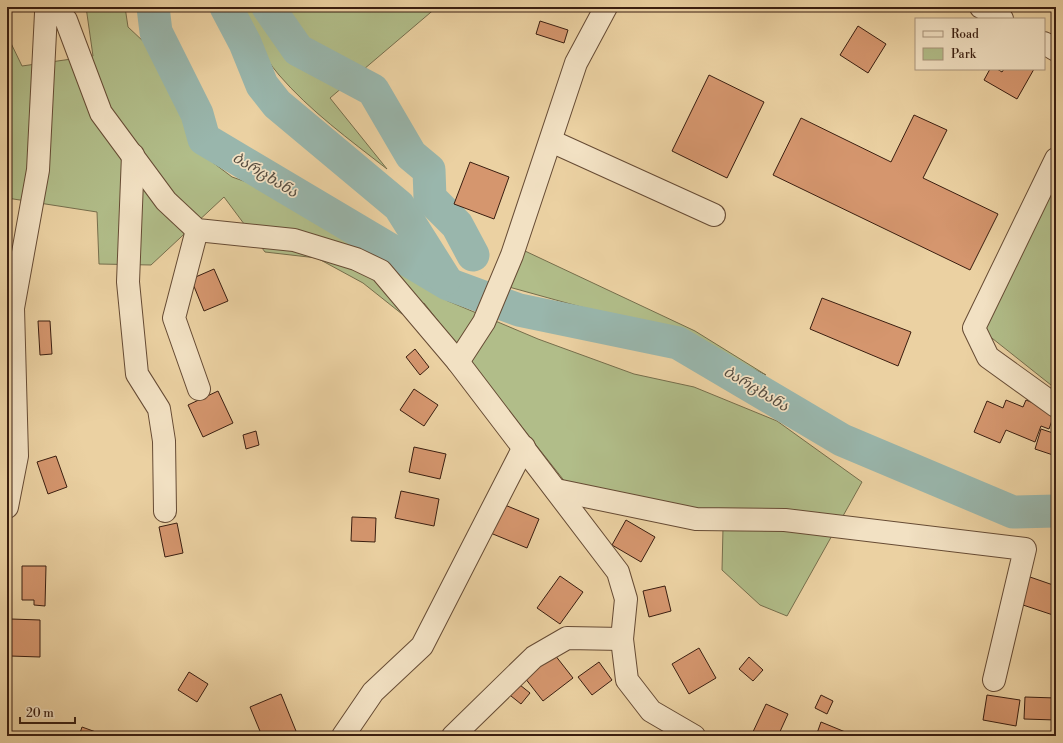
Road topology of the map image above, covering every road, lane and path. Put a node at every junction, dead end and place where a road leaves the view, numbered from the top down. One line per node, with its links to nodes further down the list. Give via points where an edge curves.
1 (606, 7): 6 (street, via 576,63)
2 (981, 7): 3 (street)
3 (1000, 18)
4 (1045, 44): 5 (street)
5 (1056, 50)
6 (551, 141): 9 (street); 11 (street, via 512,255 484,322)
7 (133, 155): 10 (street, via 166,201); 16 (street, via 101,113 66,20 54,8 46,13 38,170 13,308 17,456); 17 (street, via 128,282 137,374 159,409 164,441)
8 (1056, 159): 13 (street, via 974,328 988,357)
9 (714, 215)
10 (198, 230): 11 (street, via 294,240 356,259 381,271); 12 (street, via 174,318)
11 (458, 362): 14 (street)
12 (199, 389)
13 (1056, 406)
14 (524, 447): 15 (street); 20 (street, via 422,646 373,692)
15 (556, 490): 18 (street, via 618,572 626,599); 19 (street, via 696,519 785,520 1025,549)
16 (7, 506)
17 (165, 511)
18 (622, 639): 21 (street, via 567,638 534,656); 22 (street, via 627,680 651,711)
19 (994, 680)
20 (343, 736)
21 (453, 736)
22 (694, 736)

